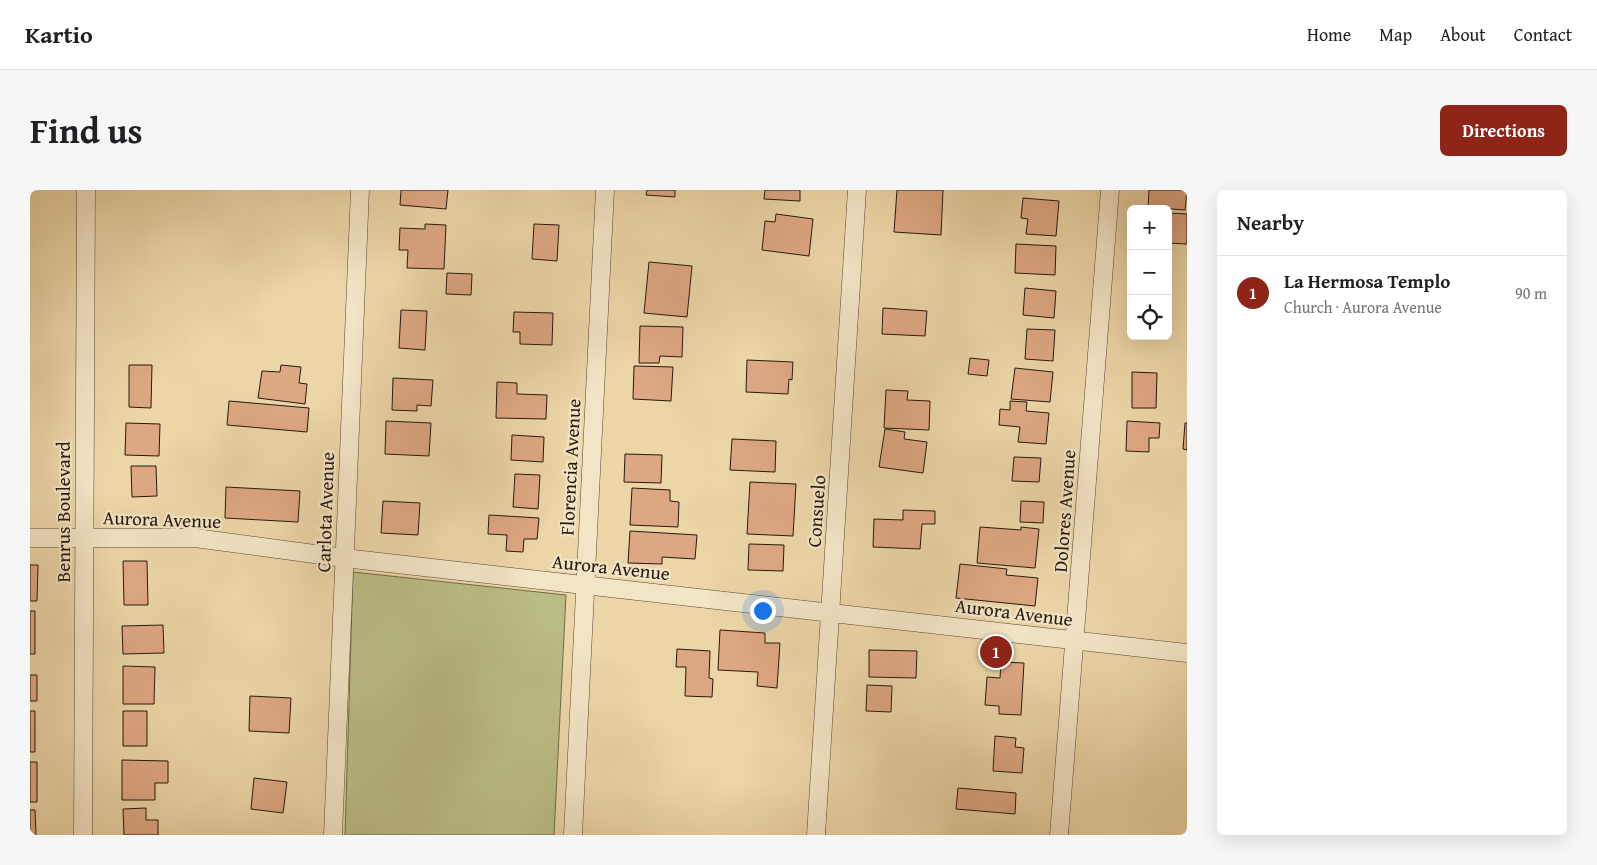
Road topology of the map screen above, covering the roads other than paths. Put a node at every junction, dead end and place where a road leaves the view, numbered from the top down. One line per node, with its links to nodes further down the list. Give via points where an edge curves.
1 (86, 190): 7 (street, Benrus Boulevard)
2 (360, 190): 8 (street, Carlota Avenue)
3 (605, 190): 9 (street, Florencia Avenue)
4 (857, 190): 10 (street, Consuelo)
5 (1110, 190): 11 (street, Dolores Avenue)
6 (30, 538): 7 (street, Aurora Avenue)
7 (84, 538): 8 (street, Aurora Avenue, via 195,538); 13 (street, Benrus Boulevard)
8 (344, 558): 9 (street, Aurora Avenue); 14 (street, Carlota Avenue)
9 (586, 586): 10 (street, Aurora Avenue); 15 (street, Florencia Avenue)
10 (831, 612): 11 (street, Aurora Avenue); 16 (street, Consuelo)
11 (1075, 640): 12 (street, Aurora Avenue); 17 (street, Dolores Avenue)
12 (1187, 653)
13 (83, 835)
14 (333, 835)
15 (573, 835)
16 (816, 835)
17 (1059, 835)

